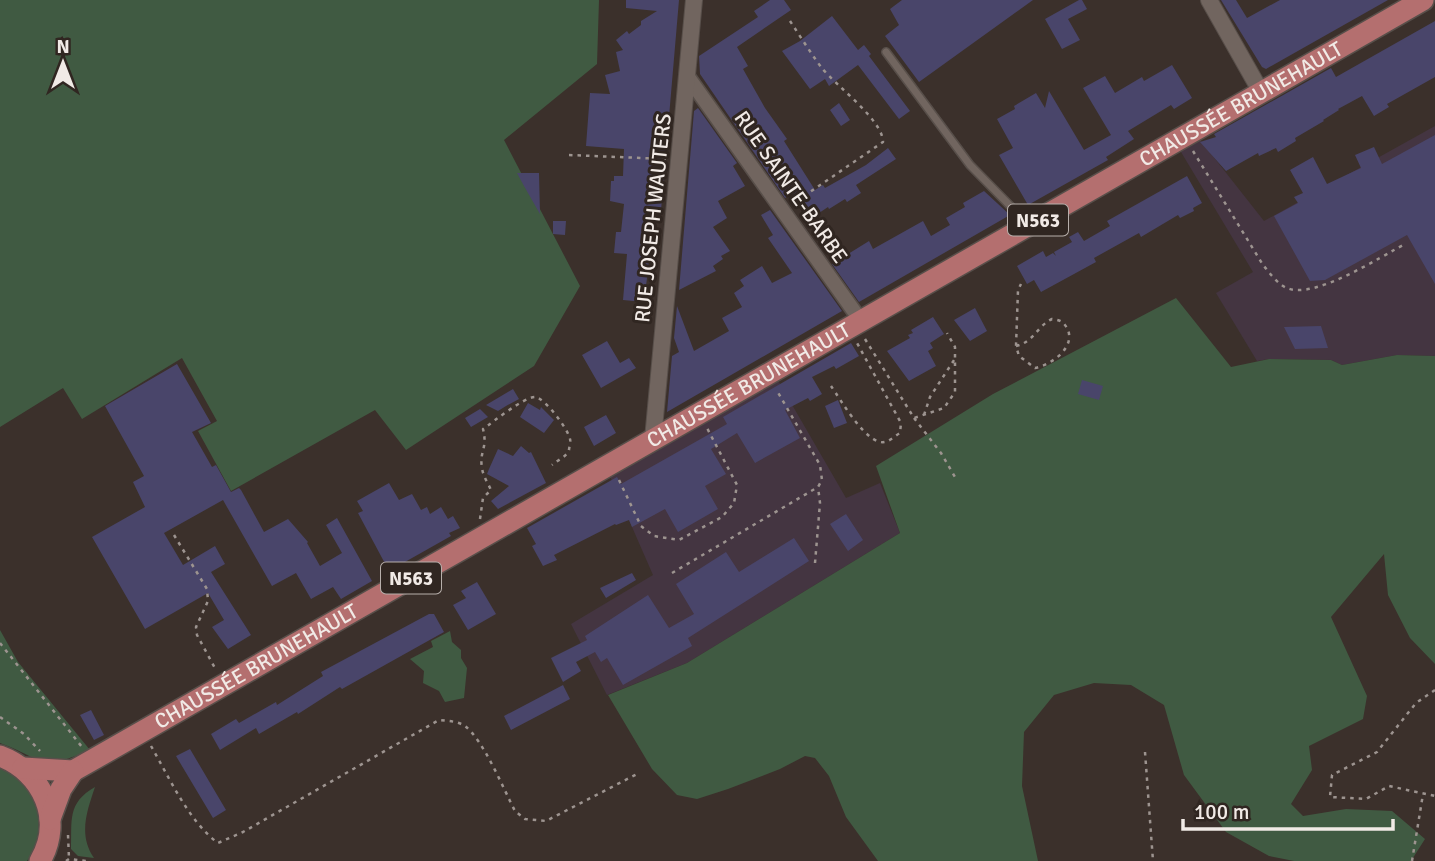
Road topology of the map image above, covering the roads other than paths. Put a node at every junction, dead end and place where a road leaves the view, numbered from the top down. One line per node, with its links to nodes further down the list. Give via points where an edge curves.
1 (694, 0): 5 (street, RUE JOSEPH WAUTERS)
2 (1209, 0): 6 (street)
3 (1423, 0): 6 (main road, CHAUSSÉE BRUNEHAULT / N563)
4 (887, 52): 7 (lane, via 970,165)
5 (688, 77): 8 (street, RUE SAINTE-BARBE); 9 (street, RUE JOSEPH WAUTERS)
6 (1261, 92): 7 (main road, CHAUSSÉE BRUNEHAULT / N563)
7 (1029, 225): 8 (main road, CHAUSSÉE BRUNEHAULT / N563)
8 (855, 324): 9 (main road, CHAUSSÉE BRUNEHAULT / N563)
9 (653, 439): 12 (main road, CHAUSSÉE BRUNEHAULT / N563)
10 (0, 756): 11 (main road)
11 (23, 768): 12 (main road); 13 (main road, via 44,795)
12 (73, 771): 13 (main road)
13 (50, 819): 14 (main road)
14 (46, 858)

